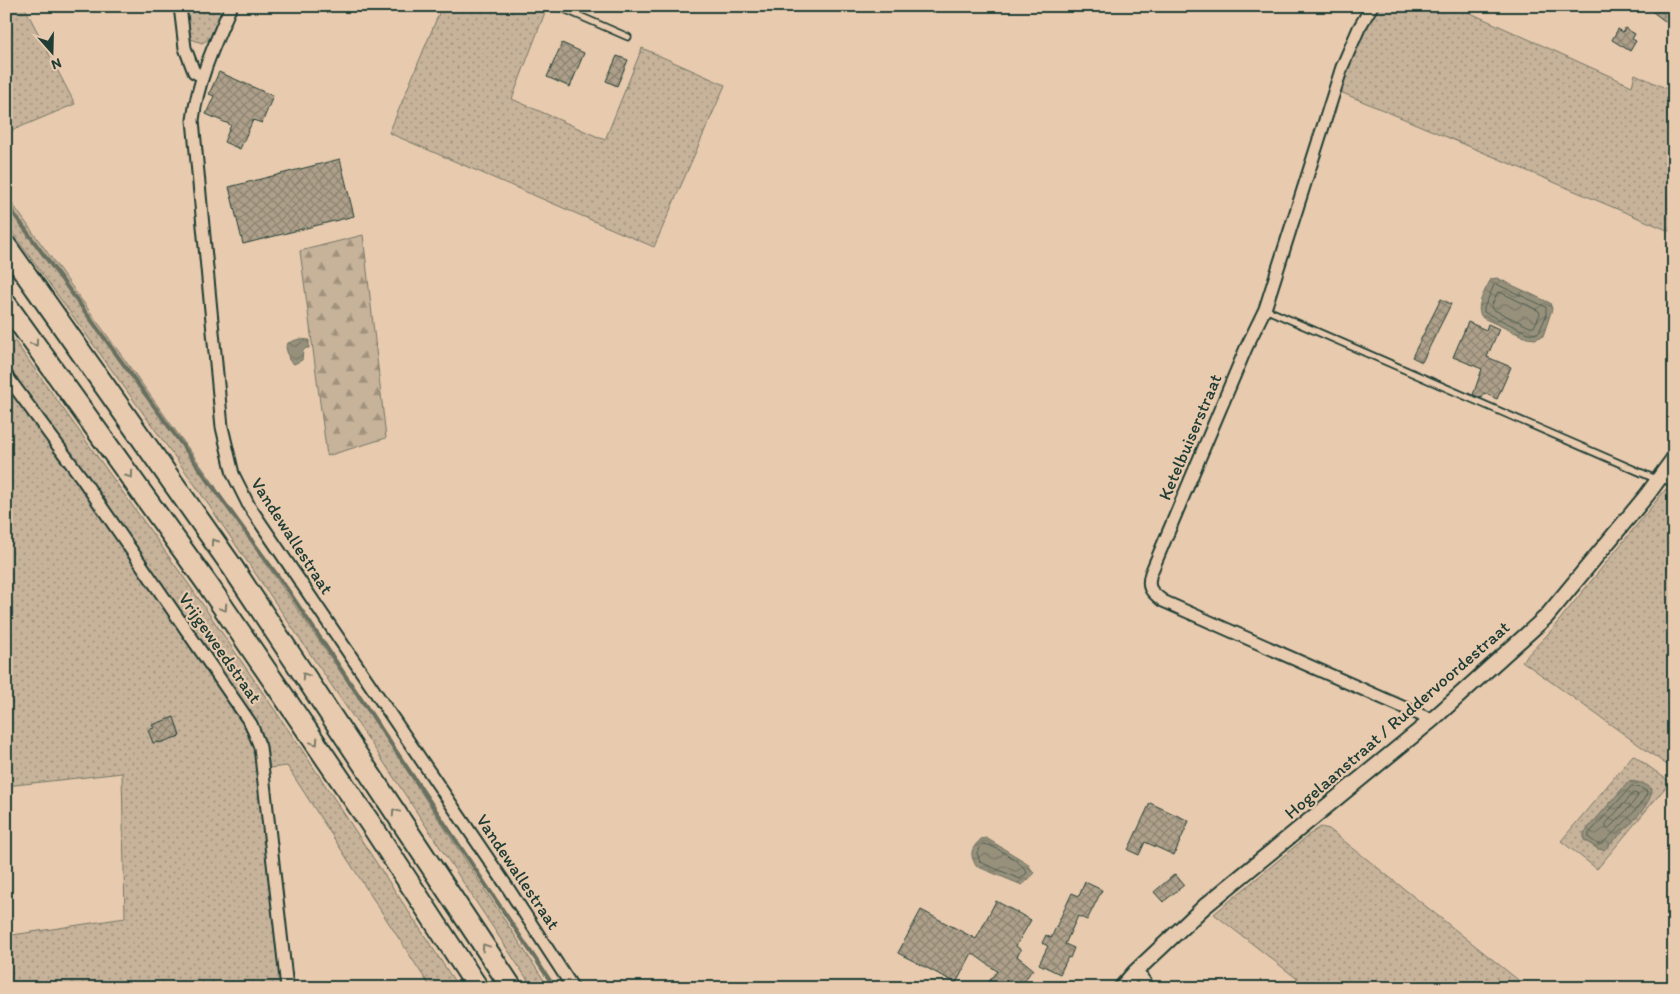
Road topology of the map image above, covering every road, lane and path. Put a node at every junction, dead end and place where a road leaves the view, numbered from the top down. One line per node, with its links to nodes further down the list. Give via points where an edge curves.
1 (180, 6): 6 (street, via 185,48 194,72)
2 (231, 6): 6 (street, Vandewallestraat)
3 (557, 6): 5 (lane)
4 (1372, 6): 9 (street, Ketelbuiserstraat, via 1342,67)
5 (628, 37)
6 (202, 76): 19 (street, Vandewallestraat, via 193,120 222,427 232,474 249,506)
7 (6, 246): 18 (highway, one-way to 7, via 233,568)
8 (6, 304): 17 (highway, one-way to 17, via 208,585)
9 (1265, 309): 12 (lane); 14 (street, Ketelbuiserstraat, via 1151,573 1152,593 1163,601)
10 (6, 375): 16 (street, Vrijgeweedstraat, via 81,477 251,724 260,747)
11 (1674, 458): 12 (street, Hogelaanstraat / Ruddervoordestraat)
12 (1659, 478): 13 (lane); 14 (street, Hogelaanstraat / Ruddervoordestraat, via 1546,617)
13 (1674, 486)
14 (1432, 720): 15 (street, Hogelaanstraat / Ruddervoordestraat, via 1204,906)
15 (1135, 972): 20 (street, Hogelaanstraat / Ruddervoordestraat); 21 (street)
16 (287, 988)
17 (478, 988)
18 (512, 988)
19 (573, 988)
20 (1121, 988)
21 (1149, 988)

